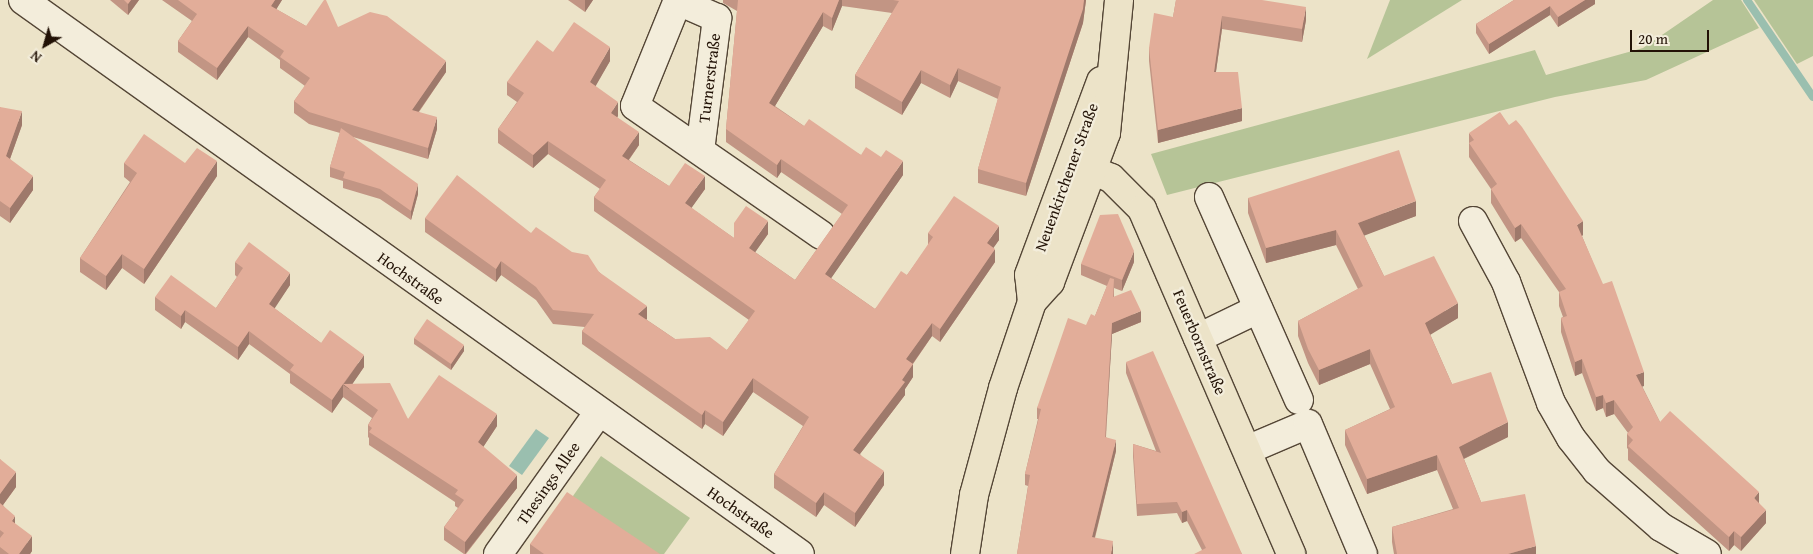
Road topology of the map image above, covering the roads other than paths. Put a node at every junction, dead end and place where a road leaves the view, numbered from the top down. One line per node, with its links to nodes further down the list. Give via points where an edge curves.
1 (23, 0): 12 (street, Hochstraße)
2 (678, 0): 4 (street, Turnerstraße, via 717,18); 4 (street, Turnerstraße, via 635,106)
3 (1119, 0): 5 (main road, Neuenkirchener Straße, via 1106,133)
4 (700, 150): 8 (street, Turnerstraße)
5 (1082, 166): 10 (main road, Feuerbornstraße, via 1111,178 1142,209); 16 (main road, Neuenkirchener Straße, via 1050,282 1032,302 1000,396 974,495)
6 (1208, 197): 9 (street)
7 (1473, 221): 19 (street, via 1506,282 1551,404 1571,438 1597,470 1661,527)
8 (821, 235)
9 (1258, 309): 10 (street); 11 (street)
10 (1198, 338): 13 (main road, Feuerbornstraße)
11 (1298, 400)
12 (599, 412): 14 (street, Thesings Allee); 15 (street, Hochstraße)
13 (1247, 450): 17 (main road, Feuerbornstraße); 18 (street, via 1308,424)
14 (498, 554)
15 (800, 554)
16 (965, 554)
17 (1292, 554)
18 (1363, 554)
19 (1707, 554)

